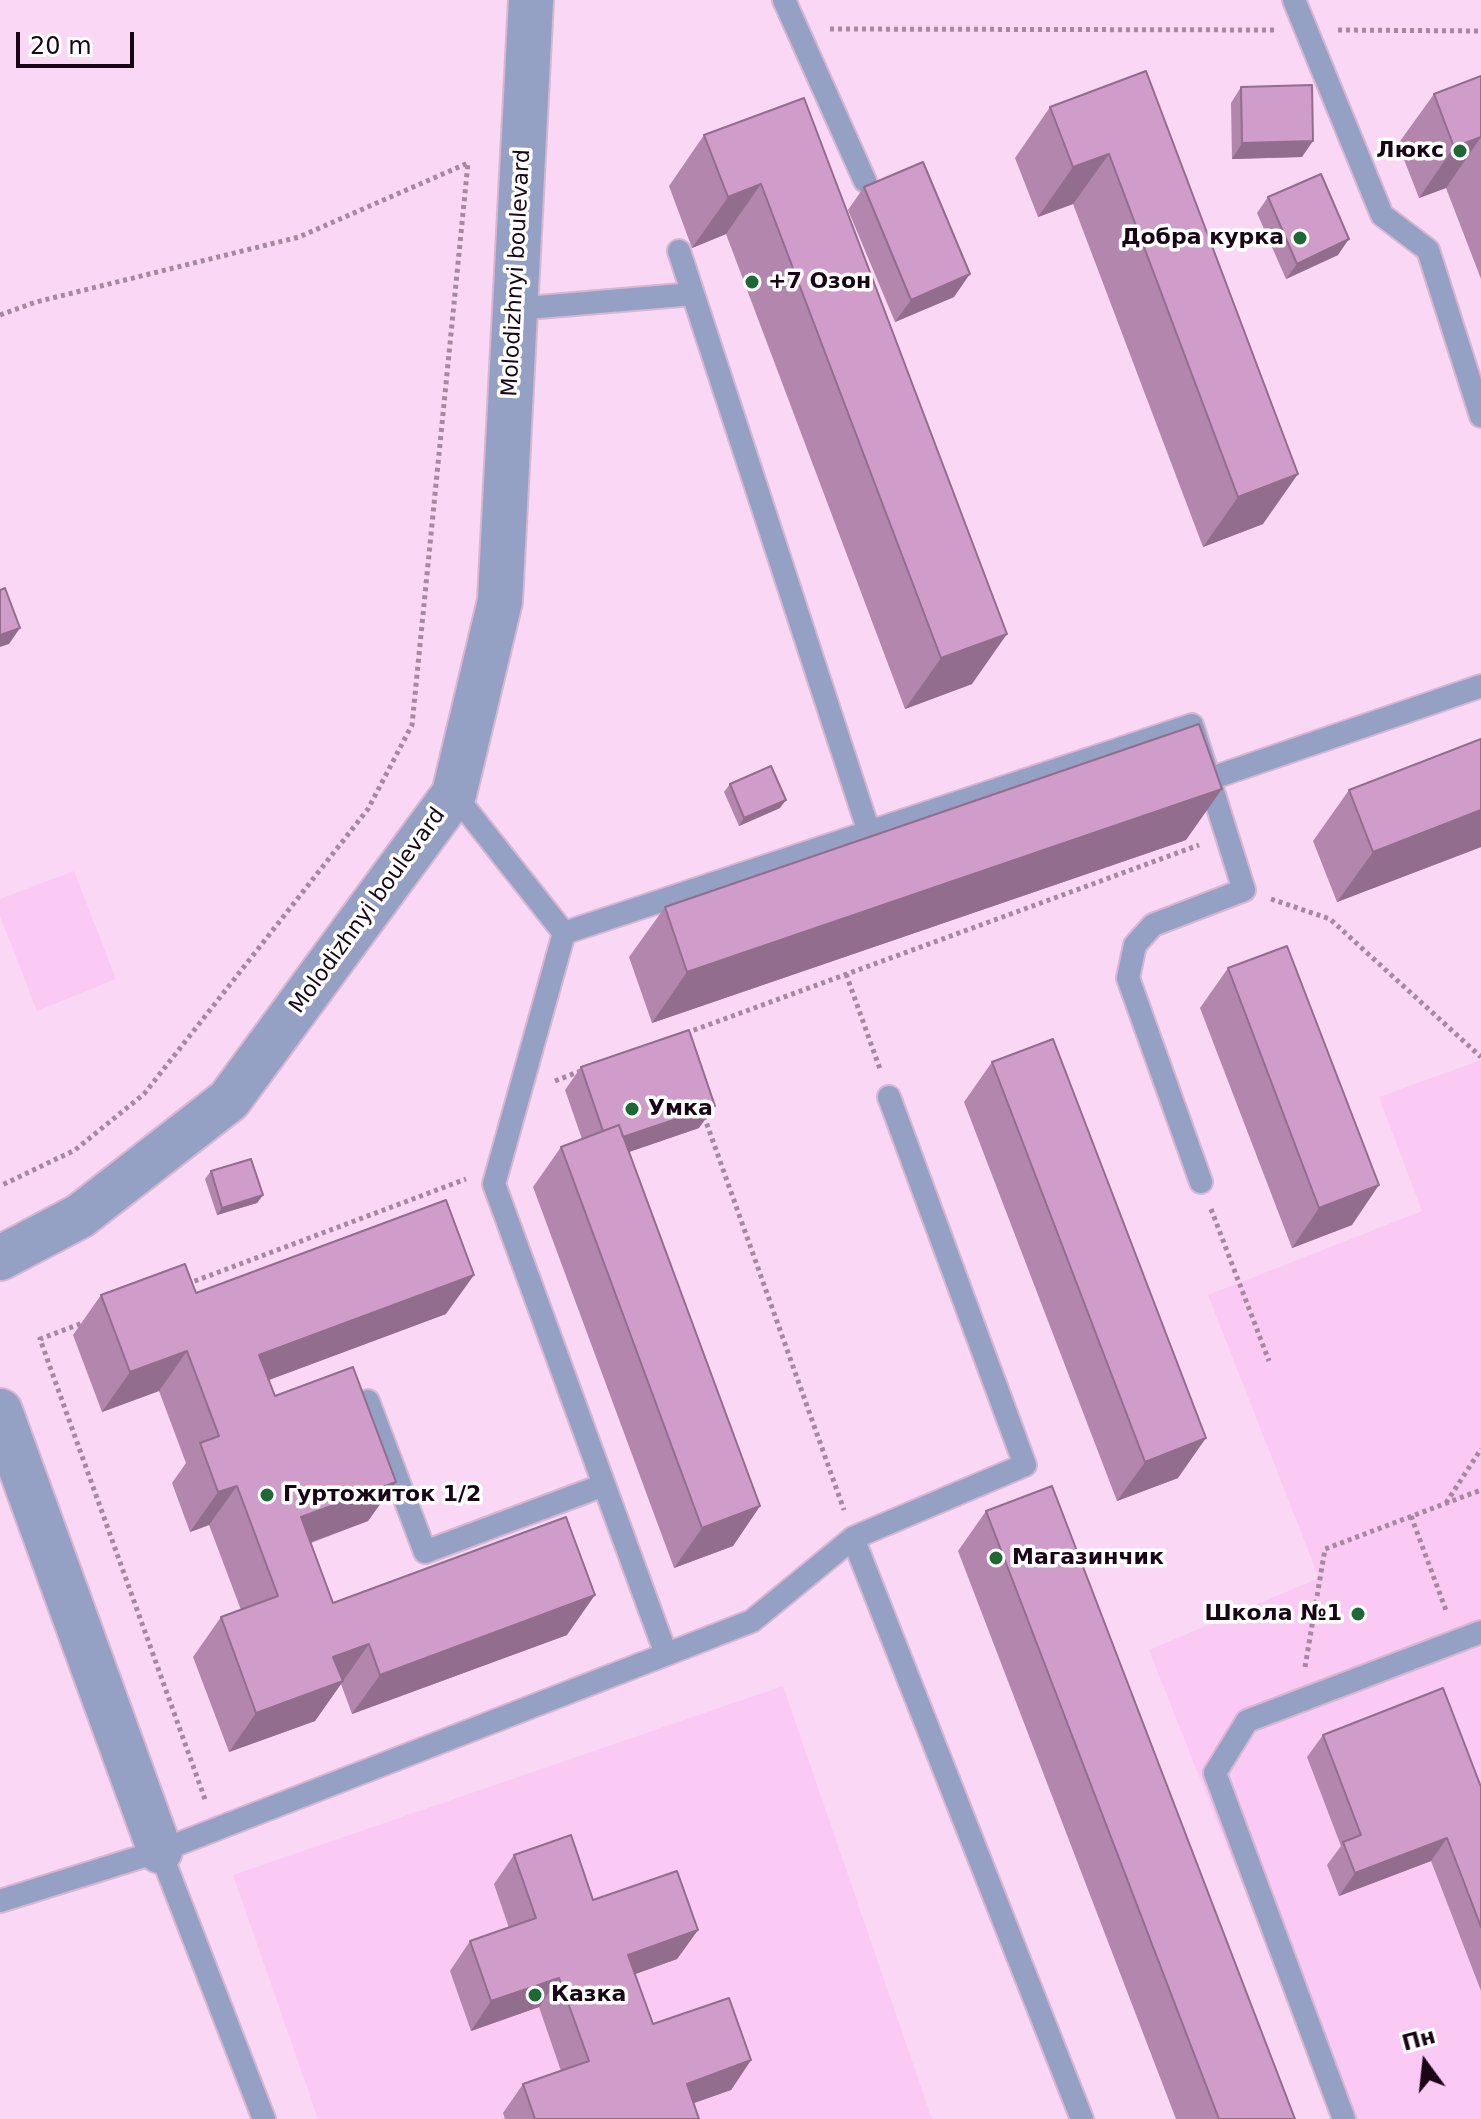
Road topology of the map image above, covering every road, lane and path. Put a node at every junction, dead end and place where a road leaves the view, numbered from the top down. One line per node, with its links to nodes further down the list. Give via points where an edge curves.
1 (531, 0): 10 (street, Molodizhnyi boulevard)
2 (784, 0): 4 (lane)
3 (1294, 0): 5 (lane)
4 (797, 29): 5 (path); 7 (lane)
5 (1306, 30): 6 (path); 12 (lane, via 1382,215 1428,250)
6 (1481, 31)
7 (865, 181)
8 (679, 251): 9 (lane)
9 (693, 294): 10 (lane); 16 (lane)
10 (515, 309): 15 (street, Molodizhnyi boulevard, via 500,601)
11 (0, 315): 29 (path, via 299,237 468,163 412,725 368,809 144,1094 75,1150)
12 (1481, 416)
13 (1481, 686): 14 (lane)
14 (1209, 779): 16 (lane, via 1192,725); 17 (lane)
15 (454, 794): 19 (lane); 30 (street, Molodizhnyi boulevard, via 229,1100 80,1216)
16 (869, 832): 19 (lane)
17 (1226, 835): 18 (lane); 20 (path)
18 (1244, 890): 22 (path, via 1330,919); 28 (lane, via 1153,925 1135,945 1128,978)
19 (564, 933): 24 (lane)
20 (846, 974): 21 (path); 25 (path)
21 (676, 1036)
22 (1481, 1057)
23 (590, 1068): 24 (path)
24 (519, 1094): 27 (lane)
25 (889, 1097): 41 (lane, via 1025,1465)
26 (702, 1110): 41 (path)
27 (498, 1167): 31 (path); 37 (lane, via 494,1184)
28 (1201, 1182): 33 (path)
29 (0, 1186)
30 (0, 1258)
31 (173, 1289)
32 (99, 1317): 46 (path, via 40,1339)
33 (1269, 1361)
34 (368, 1401): 37 (lane, via 425,1552)
35 (0, 1411): 47 (street)
36 (1481, 1449): 39 (path)
37 (604, 1485): 44 (lane)
38 (1481, 1490): 39 (path)
39 (1445, 1504): 40 (path)
40 (1411, 1516): 43 (path); 45 (path, via 1325,1549)
41 (853, 1538): 44 (lane, via 752,1621); 50 (lane)
42 (1481, 1632): 43 (lane)
43 (1457, 1640): 45 (lane)
44 (666, 1654): 46 (lane)
45 (1300, 1698): 51 (lane, via 1247,1721 1215,1773)
46 (216, 1829): 47 (lane)
47 (160, 1851): 48 (lane); 49 (lane)
48 (0, 1901)
49 (264, 2119)
50 (1082, 2119)
51 (1344, 2119)

